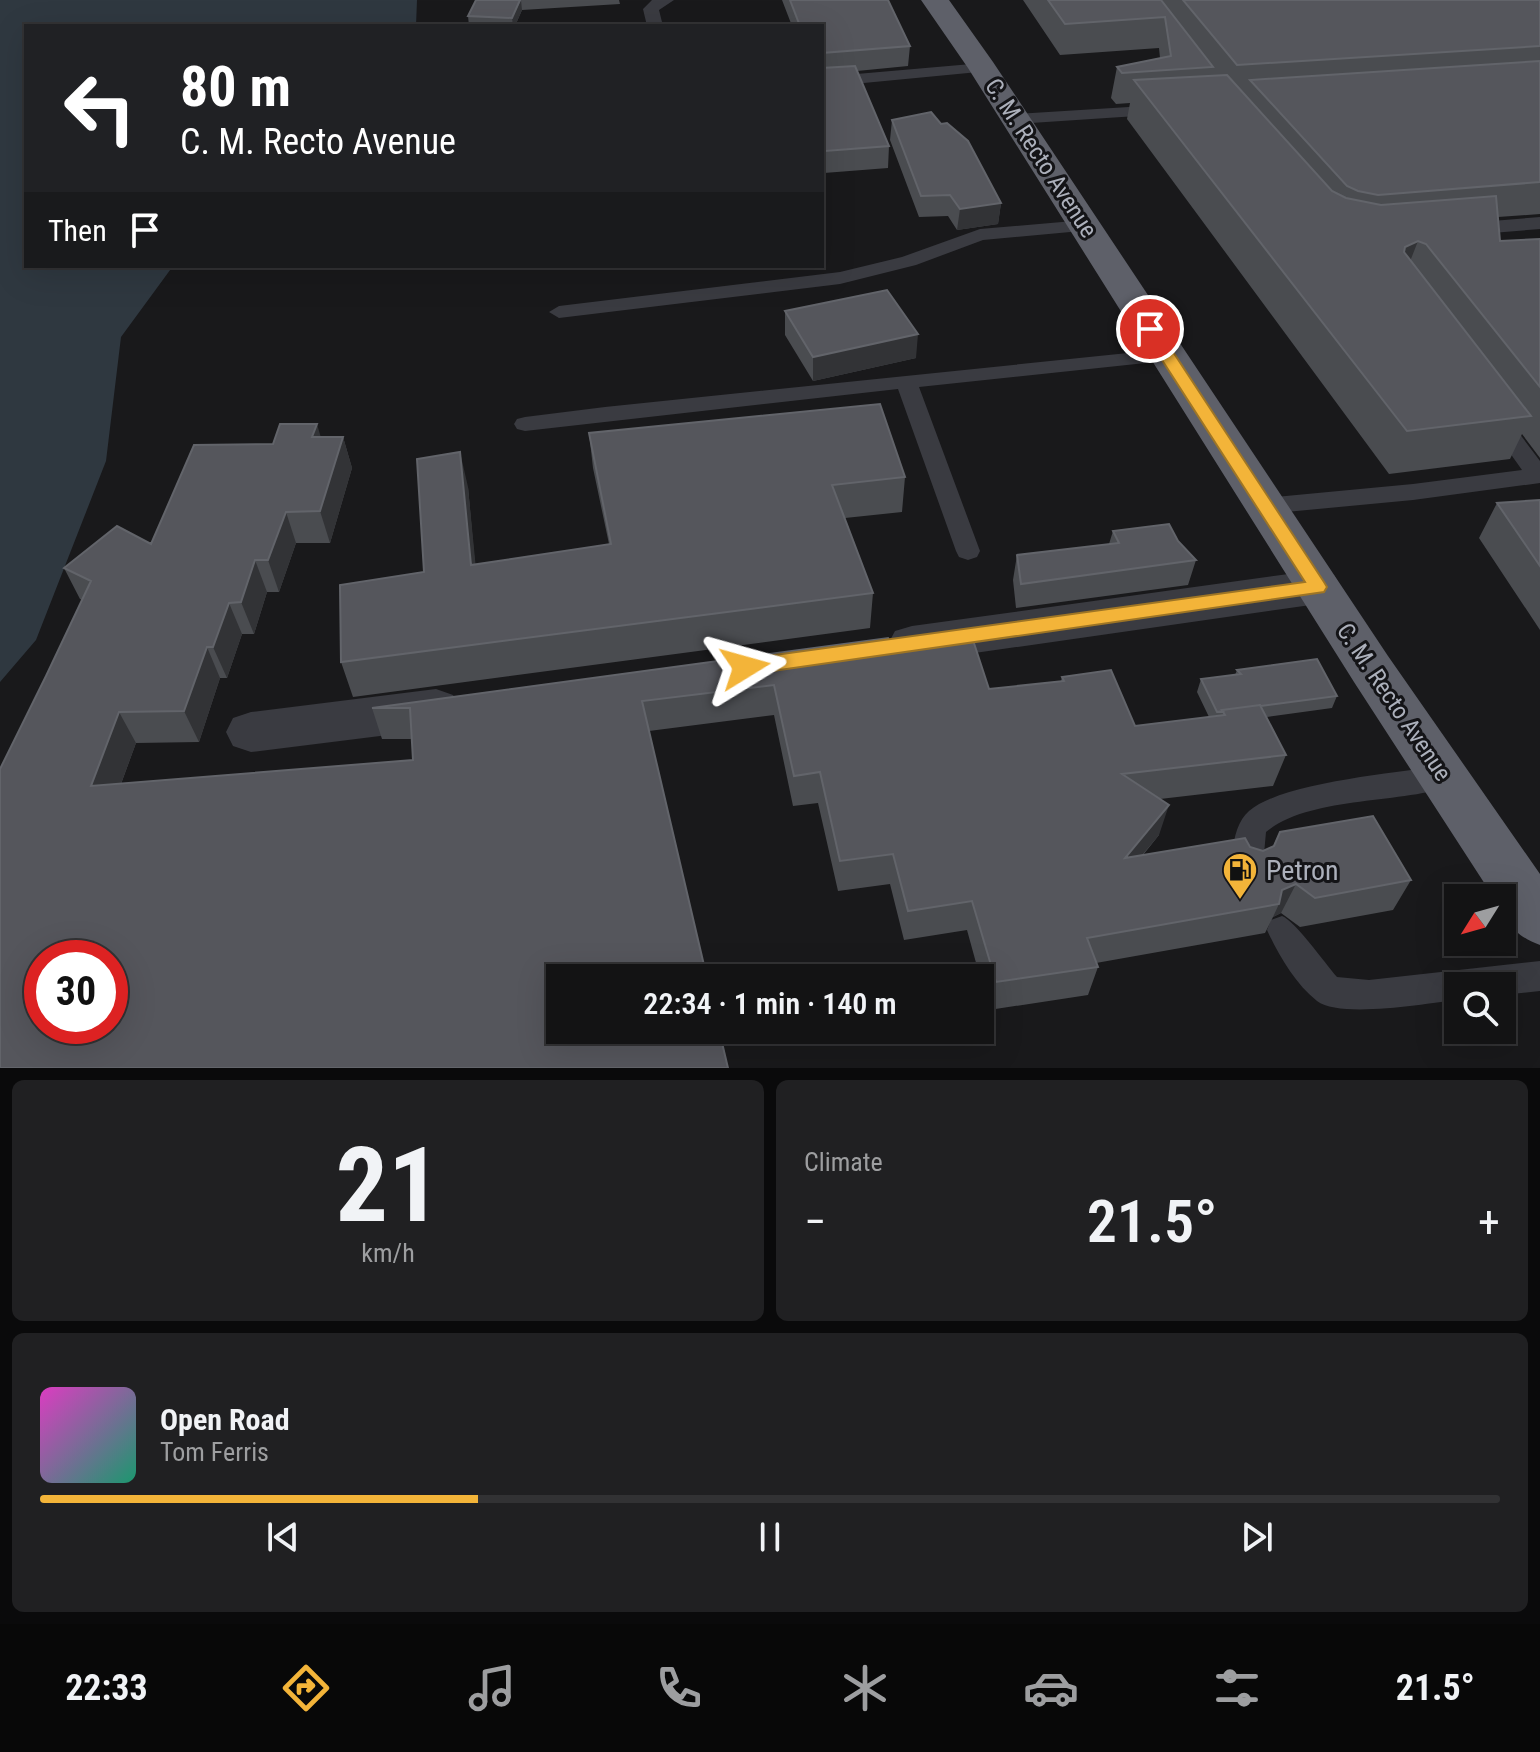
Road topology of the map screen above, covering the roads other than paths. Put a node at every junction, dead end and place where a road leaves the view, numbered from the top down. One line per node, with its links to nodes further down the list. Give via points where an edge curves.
1 (667, 0): 3 (lane, via 651,9)
2 (935, 0): 4 (highway, C. M. Recto Avenue)
3 (655, 24)
4 (983, 68): 5 (lane); 7 (highway, C. M. Recto Avenue)
5 (824, 82)
6 (1180, 109): 7 (lane)
7 (1016, 119): 9 (highway, C. M. Recto Avenue)
8 (1540, 223): 10 (lane)
9 (1085, 226): 11 (lane, via 980,235 909,261 840,278); 12 (highway, C. M. Recto Avenue)
10 (1445, 231)
11 (559, 312)
12 (1167, 355): 13 (lane); 17 (highway, C. M. Recto Avenue)
13 (907, 384): 15 (lane, via 740,397); 18 (lane)
14 (1483, 401): 16 (lane)
15 (525, 424)
16 (1539, 475): 17 (lane)
17 (1265, 506): 19 (highway, C. M. Recto Avenue)
18 (968, 551)
19 (1318, 587): 20 (street); 23 (highway, C. M. Recto Avenue)
20 (863, 651)
21 (480, 704): 22 (street)
22 (251, 732)
23 (1445, 777): 24 (lane, via 1272,811 1257,820 1250,835); 25 (highway, C. M. Recto Avenue)
24 (1248, 865)
25 (1540, 920)
26 (1282, 930): 27 (lane, via 1329,991 1369,995)
27 (1540, 976)

